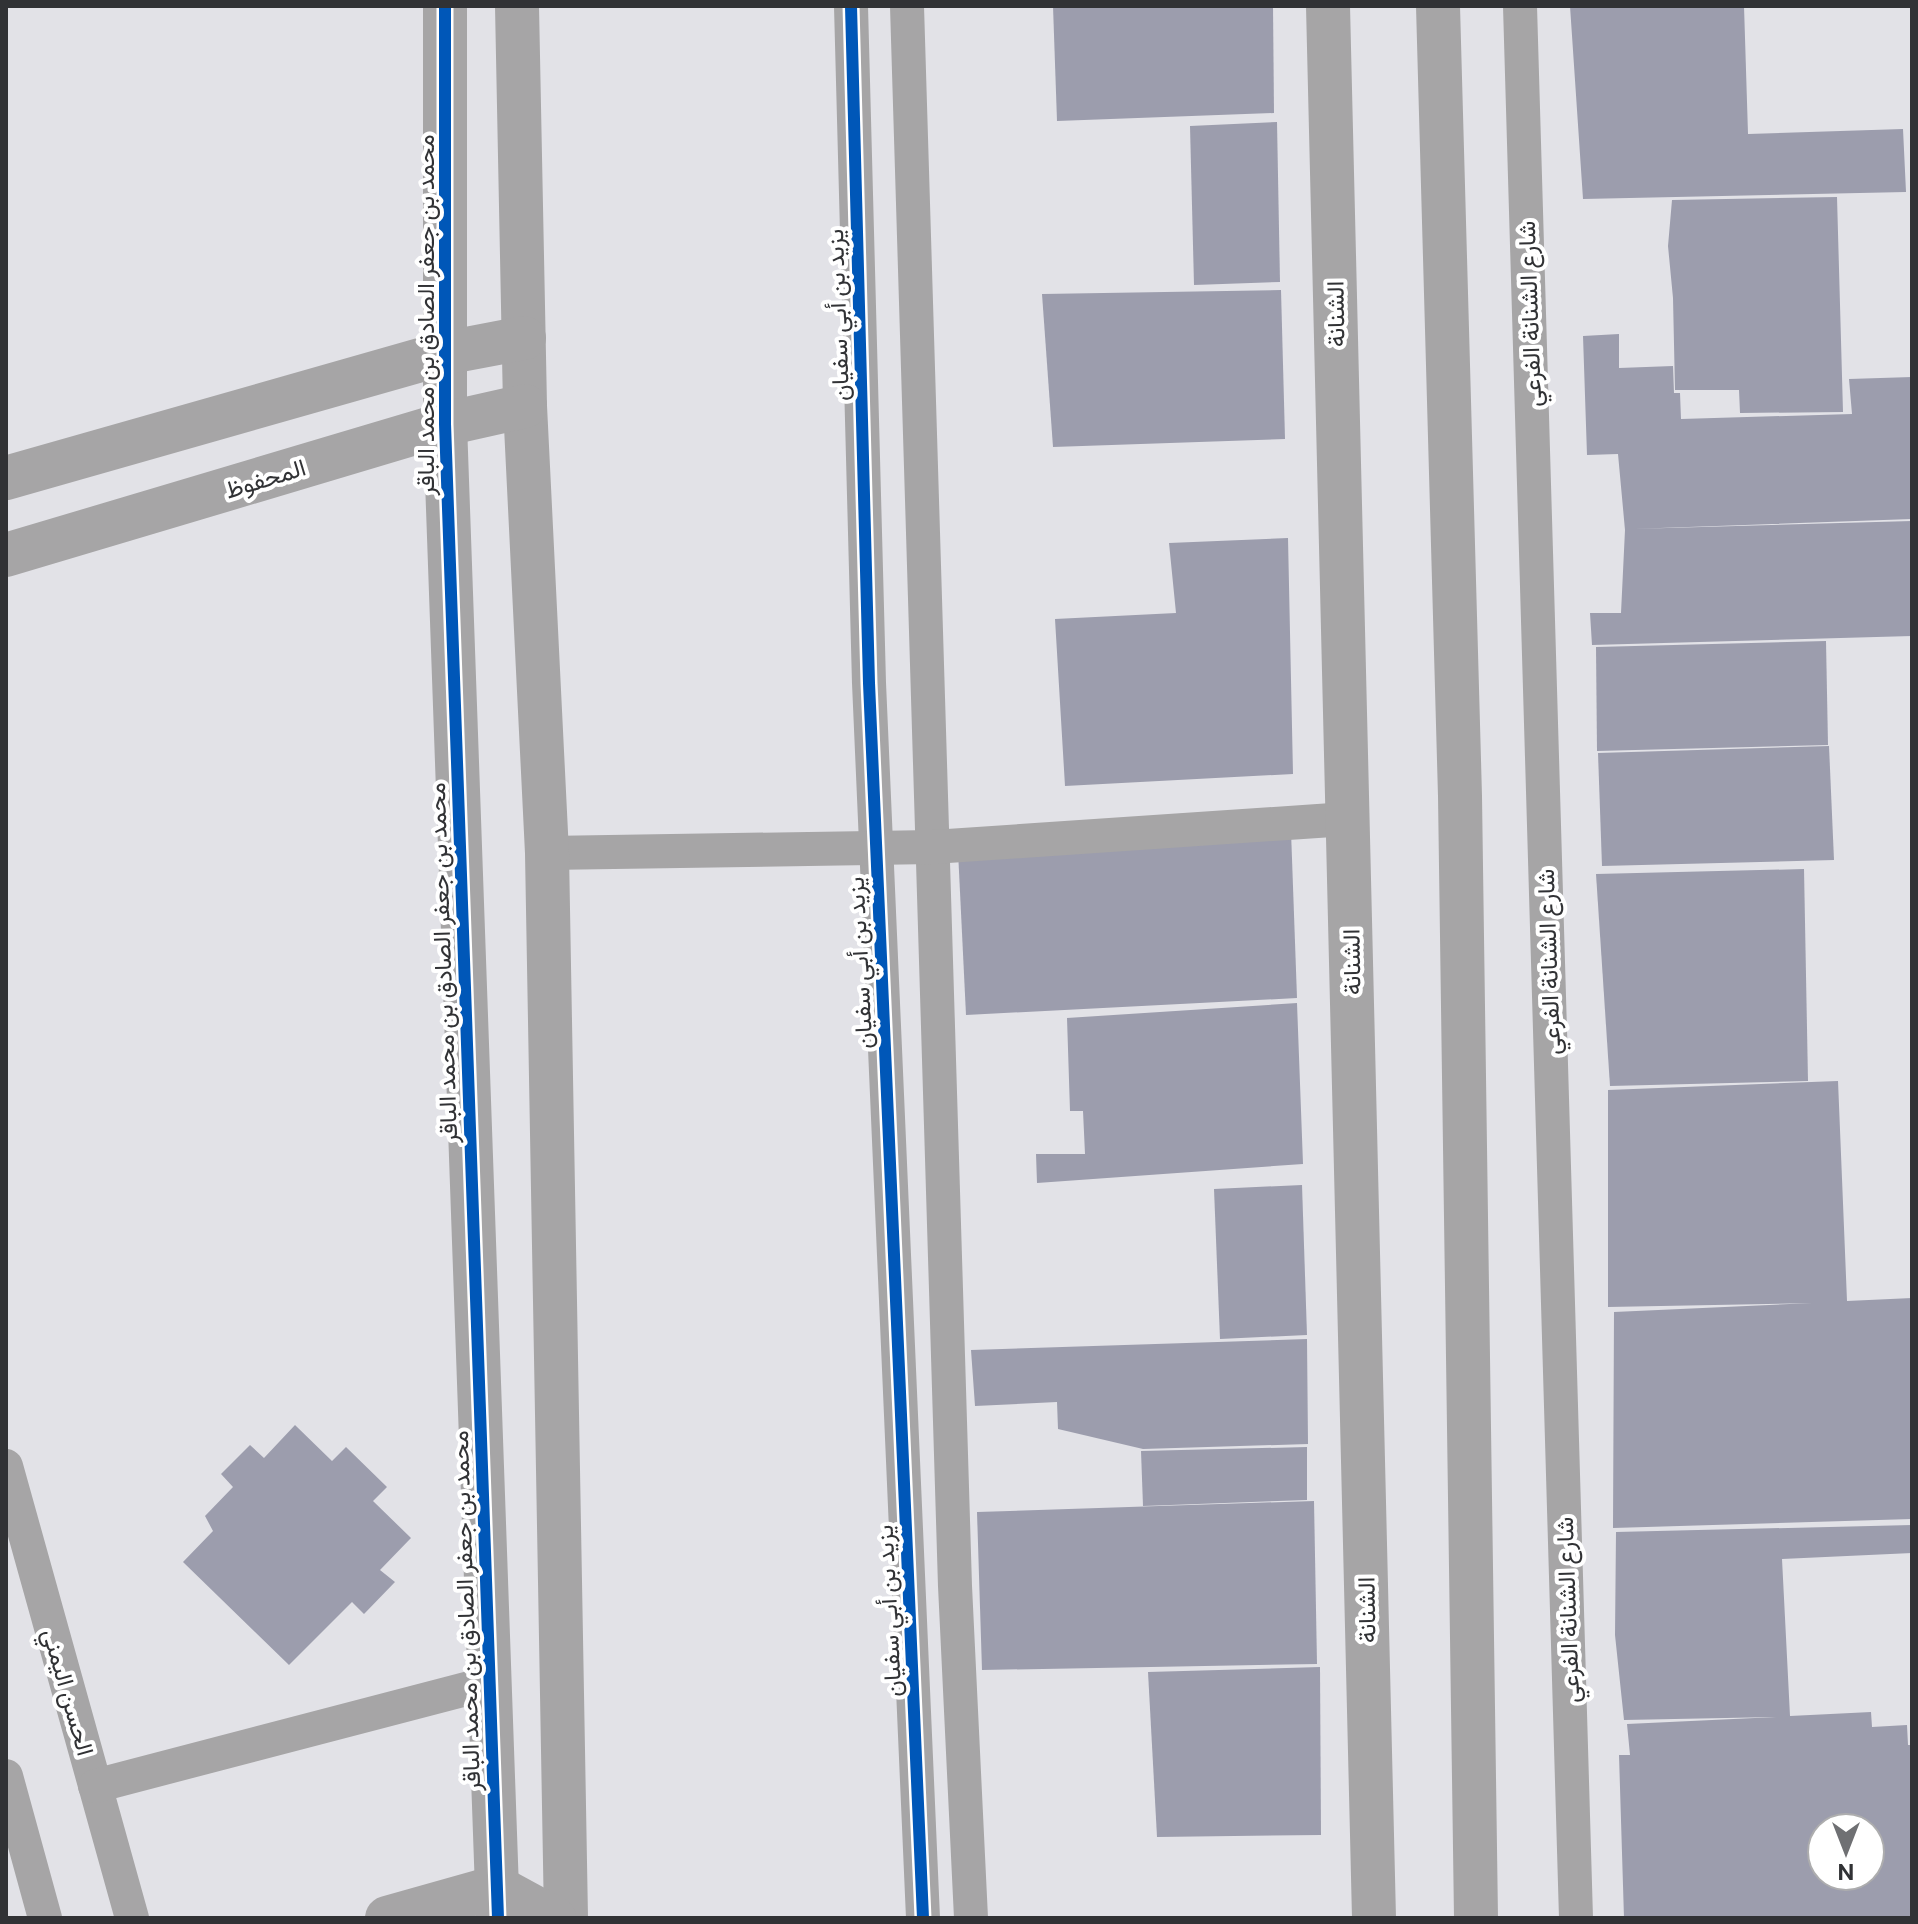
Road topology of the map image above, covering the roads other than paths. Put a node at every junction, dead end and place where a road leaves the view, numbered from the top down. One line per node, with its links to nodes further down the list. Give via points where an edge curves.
1 (445, 6): 9 (street, محمد بن جعفر الصادق بن محمد الباقر)
2 (517, 6): 8 (street)
3 (851, 6): 15 (street, يزيد بن أبي سفيان)
4 (907, 6): 16 (street)
5 (1328, 6): 14 (street, الشنانة)
6 (1438, 6): 31 (street, via 1461,812)
7 (1520, 6): 32 (street, شارع الشنانة الفرعي)
8 (524, 338): 9 (street); 10 (street)
9 (445, 353): 11 (street, محمد بن جعفر الصادق بن محمد الباقر); 12 (street)
10 (525, 406): 11 (street, المحفوظ); 17 (street)
11 (445, 424): 13 (street, المحفوظ); 19 (street, محمد بن جعفر الصادق بن محمد الباقر)
12 (6, 478)
13 (6, 555)
14 (1347, 819): 16 (street); 30 (street, الشنانة)
15 (876, 847): 16 (street); 17 (street); 28 (street, يزيد بن أبي سفيان)
16 (933, 847): 29 (street, via 955,1586)
17 (547, 853): 27 (street)
18 (6, 1466): 21 (street, الحسن اليمني)
19 (489, 1683): 21 (street); 22 (street, محمد بن جعفر الصادق بن محمد الباقر)
20 (6, 1776): 23 (street)
21 (95, 1786): 24 (street, الحسن اليمني)
22 (498, 1903): 25 (street); 26 (street)
23 (45, 1918)
24 (132, 1918)
25 (387, 1918)
26 (554, 1918)
27 (566, 1918)
28 (923, 1918)
29 (971, 1918)
30 (1374, 1918)
31 (1476, 1918)
32 (1576, 1918)

